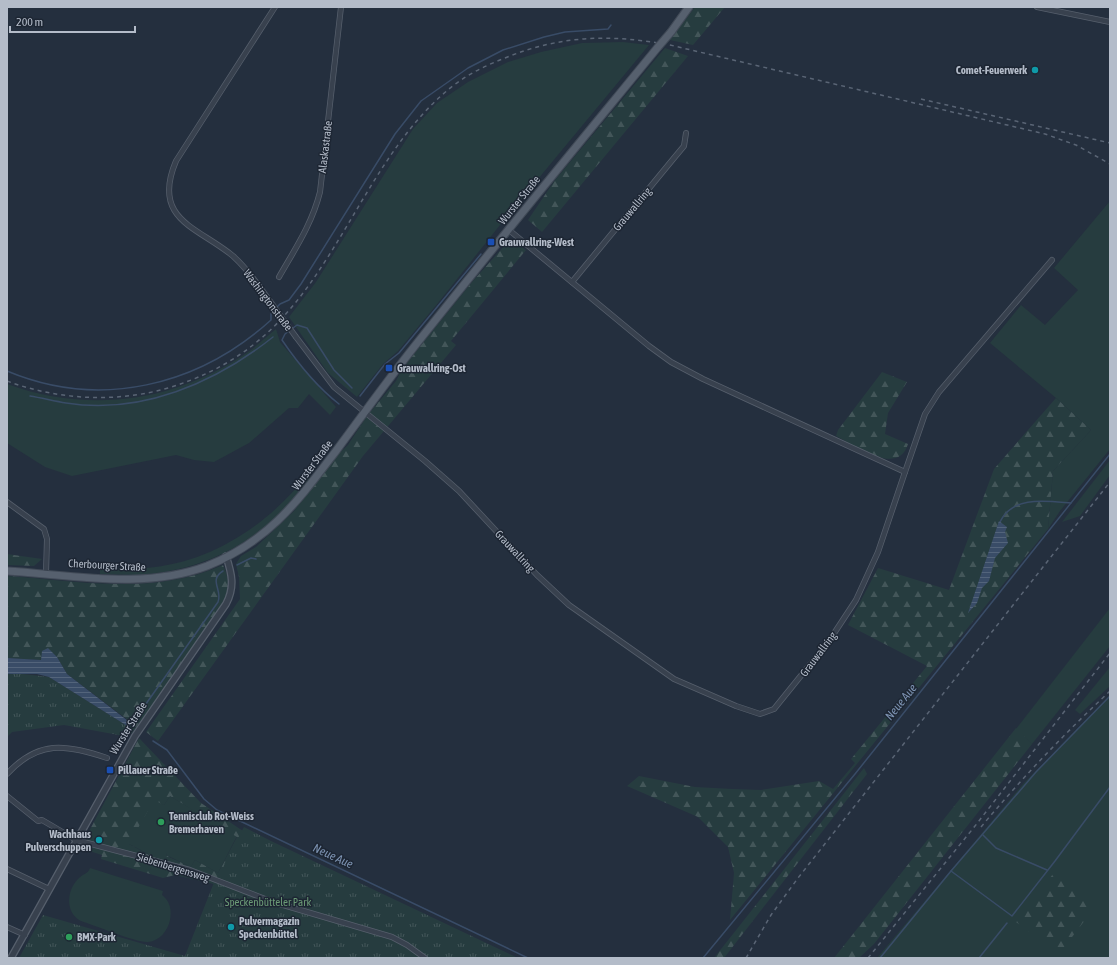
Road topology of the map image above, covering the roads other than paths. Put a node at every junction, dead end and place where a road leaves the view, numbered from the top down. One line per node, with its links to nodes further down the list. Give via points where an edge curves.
1 (275, 7): 11 (street, Washingtonstraße, bridge, via 176,161 171,172 169,196 175,212 184,223 232,256 250,274 334,387)
2 (341, 7): 9 (street, Alaskastraße, via 320,192 308,228)
3 (689, 7): 7 (main road, Wurster Straße, bridge)
4 (1037, 7): 5 (street)
5 (1110, 22)
6 (686, 133): 10 (street, Grauwallring, via 684,146)
7 (509, 230): 10 (street); 11 (main road, Wurster Straße)
8 (1052, 260): 12 (street, Grauwallring, via 939,392 925,414)
9 (279, 277)
10 (572, 282): 12 (street, via 649,346 687,371)
11 (365, 412): 12 (street, Grauwallring, via 459,491 528,566 569,605 674,679 760,714 774,709 779,704 829,641 856,600 878,552); 14 (main road, Wurster Straße, via 290,510 260,536)
12 (905, 472)
13 (7, 502): 16 (street, via 44,529 47,539)
14 (226, 556): 16 (main road, Cherbourger Straße, via 191,571 158,578 125,580); 20 (street, Wurster Straße, via 233,586 228,600 144,720)
15 (7, 571): 16 (main road, Cherbourger Straße)
16 (46, 573)
17 (106, 758): 18 (street, via 78,750 49,748 23,758)
18 (7, 774)
19 (7, 796): 20 (street, Siebenbergensweg, via 38,821 42,820)
20 (76, 840): 22 (street, Wurster Straße); 26 (street, Siebenbergensweg, via 190,870 273,902 332,921 376,931 407,945)
21 (7, 869): 22 (street)
22 (49, 889): 24 (street, Wurster Straße)
23 (7, 927): 24 (street)
24 (25, 935): 25 (street, Wurster Straße)
25 (11, 958)
26 (425, 958)

